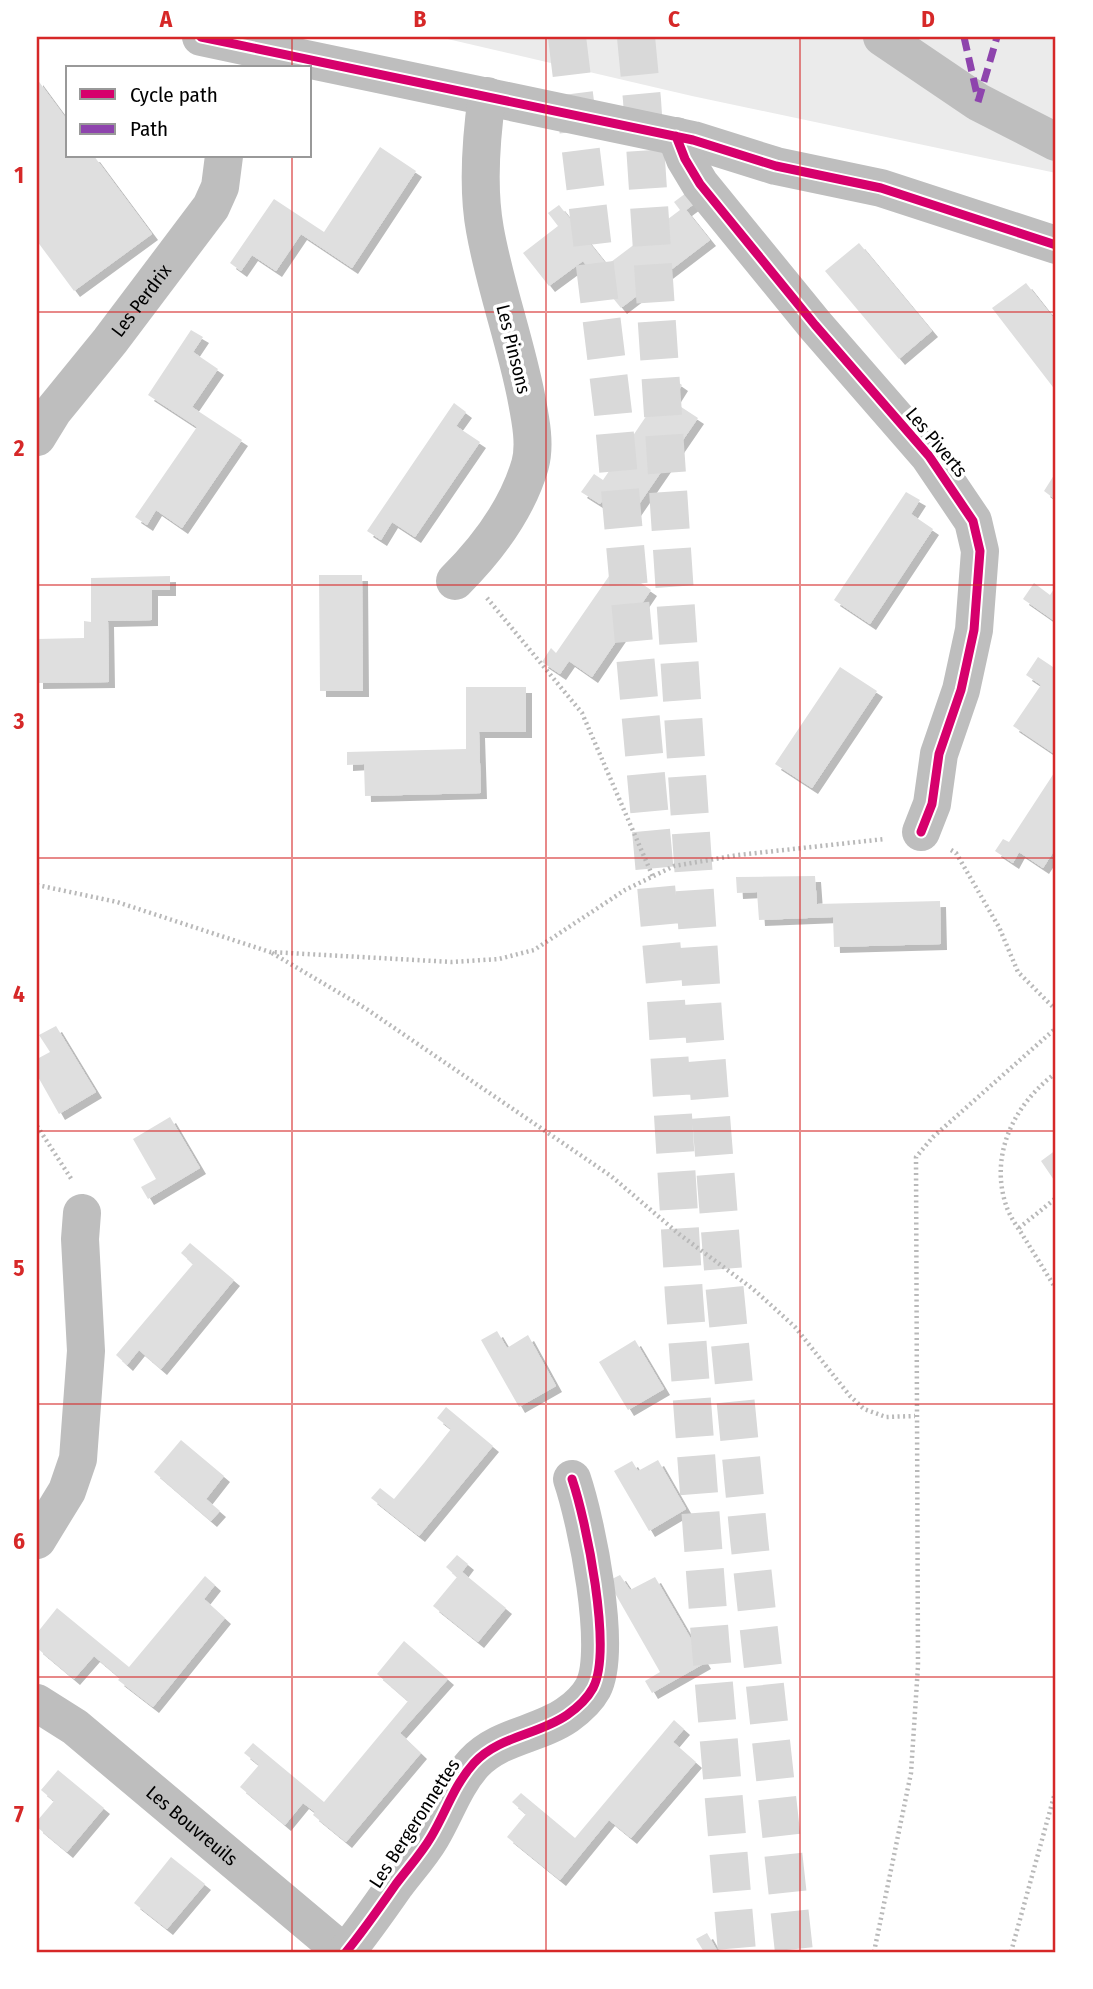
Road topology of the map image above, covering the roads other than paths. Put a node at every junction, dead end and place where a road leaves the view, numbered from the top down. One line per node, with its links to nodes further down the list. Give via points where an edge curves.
1 (882, 37): 5 (street, via 978,102)
2 (214, 48): 3 (street)
3 (488, 96): 4 (street); 9 (street, Les Pinsons, via 482,129 485,228 519,362 530,420 531,463 510,510)
4 (676, 136): 7 (street, via 776,166 881,188); 10 (street, Les Piverts, via 700,184 929,456 973,521 980,551 974,630 961,690 939,754 932,804)
5 (1056, 142)
6 (224, 158): 8 (street, Les Perdrix, via 220,187 211,207)
7 (1056, 245)
8 (37, 437)
9 (460, 576)
10 (921, 832)
11 (82, 1213): 13 (street, via 86,1351 78,1458 66,1491)
12 (572, 1479): 15 (street, Les Bergeronnettes, via 583,1511 600,1628 600,1665 593,1688 565,1717 499,1744 475,1763 414,1863)
13 (37, 1540)
14 (37, 1703): 15 (street, Les Bouvreuils, via 75,1727)
15 (344, 1952)

